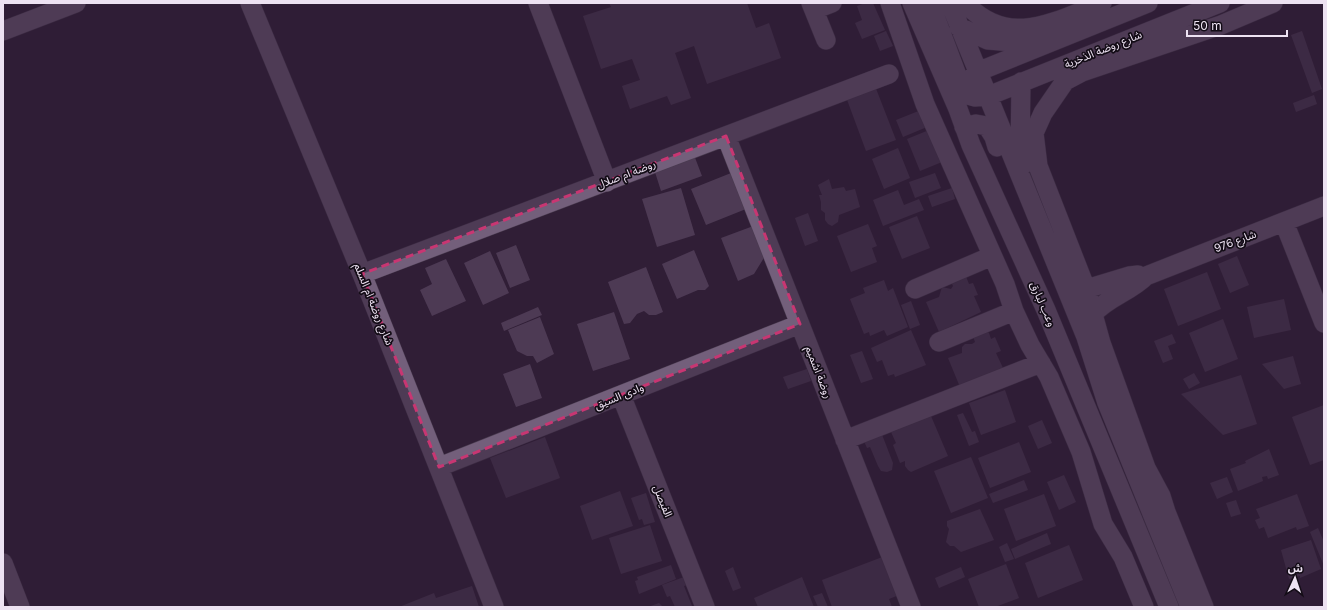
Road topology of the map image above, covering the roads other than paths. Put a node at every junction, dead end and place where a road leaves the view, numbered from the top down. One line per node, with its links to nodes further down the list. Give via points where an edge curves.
1 (76, 3): 16 (street)
2 (250, 3): 34 (street, شارع روضة ام السلم)
3 (538, 3): 28 (street)
4 (832, 3): 14 (street)
5 (890, 3): 19 (street)
6 (912, 3): 26 (street, وعب لبارق)
7 (930, 3): 24 (street)
8 (950, 3): 15 (street)
9 (965, 3): 10 (street, via 991,22 1014,29 1026,29 1049,24)
10 (1102, 3)
11 (1148, 3): 17 (street)
12 (1220, 3): 23 (street, شارع روضة الذخرية)
13 (1273, 3): 37 (street, via 1221,25 1082,72 1065,80 1051,99 1034,133 1038,166)
14 (813, 7): 18 (street)
15 (959, 27): 17 (street, via 988,40 1012,42); 20 (street)
16 (3, 31)
17 (1065, 36): 20 (street)
18 (826, 40)
19 (908, 56): 21 (street); 22 (street)
20 (977, 72): 24 (street, via 971,77); 25 (street)
21 (889, 74): 22 (street); 27 (street, روضة ام صلال)
22 (915, 77): 32 (street)
23 (1021, 82): 25 (street, شارع روضة الذخرية); 29 (street, via 1020,151)
24 (964, 92): 25 (street, via 975,97); 26 (street)
25 (988, 96): 29 (street)
26 (962, 120): 33 (street, via 987,126 1018,199); 38 (street, وعب لبارق)
27 (726, 136): 28 (street, روضة ام صلال); 42 (street, روضة اشميم)
28 (607, 182): 34 (street, روضة ام صلال)
29 (1025, 189): 33 (street)
30 (1324, 206): 31 (street, شارع 976)
31 (1284, 222): 35 (street, شارع 976); 41 (street)
32 (992, 256): 36 (street); 40 (street)
33 (1057, 268): 48 (street, via 1086,337 1107,403)
34 (362, 274): 47 (street, شارع روضة ام السلم)
35 (1146, 276): 37 (street, شارع 976, via 1129,276); 39 (street, شارع 976, via 1134,286 1108,300)
36 (915, 289)
37 (1086, 289): 39 (street)
38 (1046, 310): 40 (street); 49 (street, وعب لبارق)
39 (1093, 314): 48 (street, via 1146,468 1157,486)
40 (1016, 316): 43 (street); 44 (street)
41 (1324, 323)
42 (800, 324): 45 (street, وادى السيق); 46 (street, روضة اشميم)
43 (940, 342)
44 (1041, 363): 46 (street); 50 (street, via 1083,457)
45 (621, 395): 47 (street, وادى السيق); 55 (street, الفيصل)
46 (846, 440): 56 (street, روضة اشميم)
47 (439, 467): 54 (street, شارع روضة ام السلم)
48 (1158, 509): 58 (street); 59 (street)
49 (1130, 510): 50 (street); 57 (street, وعب لبارق)
50 (1099, 512): 52 (street, via 1123,557)
51 (3, 563): 53 (street)
52 (1137, 603)
53 (20, 607)
54 (494, 607)
55 (705, 607)
56 (911, 607)
57 (1169, 607)
58 (1190, 607)
59 (1204, 607)

